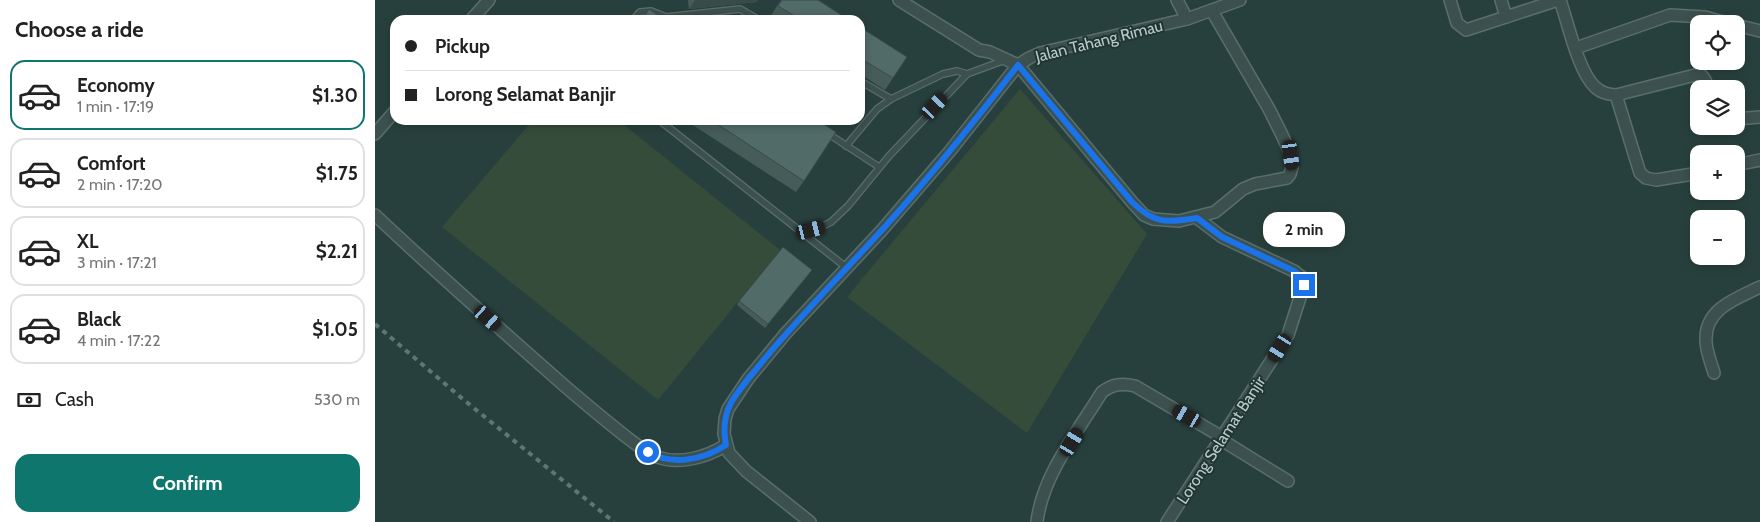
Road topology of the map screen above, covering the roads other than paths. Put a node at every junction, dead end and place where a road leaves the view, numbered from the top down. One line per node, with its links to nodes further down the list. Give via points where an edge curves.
1 (489, 0): 9 (street)
2 (899, 0): 20 (street, via 979,50)
3 (1177, 0): 16 (street)
4 (1240, 0): 8 (street, Jalan Tahang Rimau)
5 (1450, 0): 15 (street, via 1457,23 1466,30)
6 (1501, 0): 15 (street)
7 (1559, 0): 15 (street); 19 (street)
8 (1212, 11): 16 (street, Jalan Tahang Rimau); 40 (street, via 1269,109 1291,155 1292,167 1287,178 1243,189 1222,208)
9 (476, 15)
10 (637, 15): 11 (lane, via 651,11)
11 (661, 15)
12 (684, 15): 13 (lane, via 740,9)
13 (750, 15)
14 (1690, 16): 19 (street, via 1670,15)
15 (1505, 17)
16 (1187, 19): 20 (street, Jalan Tahang Rimau)
17 (1745, 27): 18 (street)
18 (1760, 31)
19 (1576, 48): 24 (street, via 1585,74 1595,88)
20 (1013, 62): 21 (lane); 40 (street, via 1144,215 1179,221); 42 (street, Jalan Tahang Rimau, via 950,152)
21 (967, 74): 25 (lane, via 957,71 943,74); 37 (lane)
22 (1705, 80): 24 (street, via 1699,74)
23 (865, 84): 25 (lane)
24 (1616, 94): 38 (street, via 1640,173 1656,180)
25 (891, 99): 29 (lane)
26 (390, 117): 33 (street)
27 (1760, 117): 28 (street)
28 (1745, 118)
29 (865, 123)
30 (665, 125): 41 (lane)
31 (864, 125): 34 (lane)
32 (822, 130): 34 (lane)
33 (375, 134)
34 (846, 146): 37 (lane)
35 (1760, 160): 36 (street)
36 (1745, 163)
37 (879, 168): 41 (lane, via 831,222)
38 (1690, 174)
39 (375, 215): 46 (street, via 458,292 608,423 639,446 657,457 676,461 715,452)
40 (1197, 218): 45 (street, Lorong Selamat Banjir, via 1222,237 1294,271 1303,278 1304,285 1288,335)
41 (800, 232): 42 (lane)
42 (847, 268): 46 (street, Jalan Tahang Rimau, via 787,333 732,401 725,419)
43 (1760, 287): 44 (street, via 1724,304 1711,318 1706,338)
44 (1714, 373)
45 (1221, 438): 47 (street); 49 (street, via 1135,386 1108,387 1052,474 1038,509); 50 (street, Lorong Selamat Banjir)
46 (726, 445): 48 (street, via 736,462)
47 (1288, 481)
48 (810, 522)
49 (1037, 522)
50 (1167, 522)

